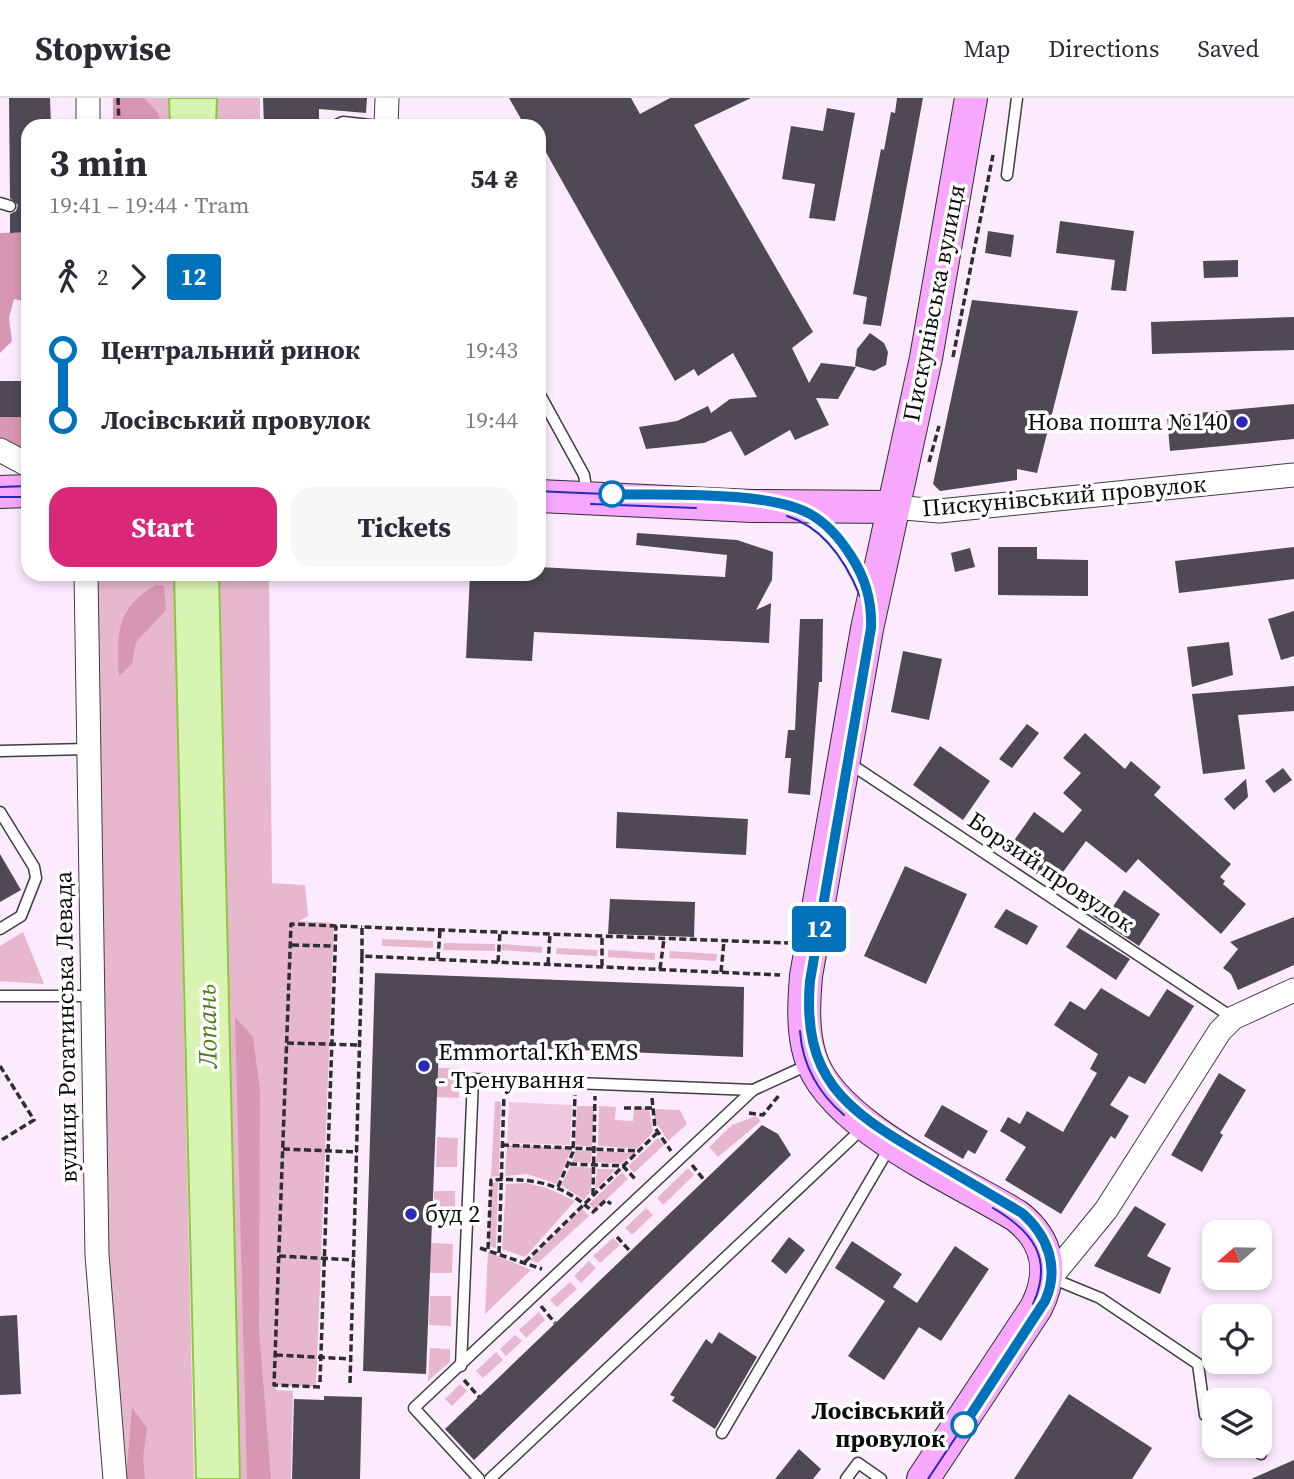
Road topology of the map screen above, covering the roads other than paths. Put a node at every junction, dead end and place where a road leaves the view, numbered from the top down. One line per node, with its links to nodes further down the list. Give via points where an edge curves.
1 (88, 98): 5 (street)
2 (971, 98): 16 (street, Пискунівська вулиця, via 926,358)
3 (1017, 98): 7 (lane)
4 (386, 117): 6 (lane)
5 (88, 119)
6 (368, 119)
7 (1007, 175)
8 (546, 406): 15 (lane, via 584,475)
9 (0, 450): 10 (street)
10 (21, 461)
11 (1294, 475): 16 (street, Пискунівський провулок, via 939,511)
12 (21, 491): 13 (street)
13 (0, 492)
14 (546, 496): 15 (street, Пискунівський провулок)
15 (587, 498): 16 (street, Пискунівський провулок)
16 (893, 507): 20 (street)
17 (86, 581): 18 (street, вулиця Рогатинська Левада)
18 (88, 749): 19 (lane); 25 (street, вулиця Рогатинська Левада)
19 (0, 751)
20 (842, 766): 26 (lane, Борзий провулок, via 866,774); 27 (street, via 806,976 805,1035)
21 (0, 812): 22 (lane, via 34,867 36,878 21,916)
22 (0, 929)
23 (1294, 990): 26 (street)
24 (0, 996): 25 (lane)
25 (91, 996): 35 (street, вулиця Рогатинська Левада, via 97,1255)
26 (1233, 1018): 31 (street, via 1220,1031 1105,1210)
27 (812, 1063): 28 (lane); 29 (street, via 838,1102)
28 (753, 1090): 32 (lane, via 683,1161); 32 (lane, via 473,1079)
29 (865, 1126): 30 (street); 37 (lane)
30 (893, 1142): 31 (street); 34 (lane)
31 (1048, 1261): 33 (lane, via 1198,1364); 40 (street, via 1031,1316)
32 (461, 1366): 36 (lane, via 414,1408)
33 (1202, 1393)
34 (722, 1433)
35 (115, 1479)
36 (479, 1479)
37 (489, 1479)
38 (846, 1479): 39 (lane, via 858,1463)
39 (881, 1479)
40 (923, 1479)

